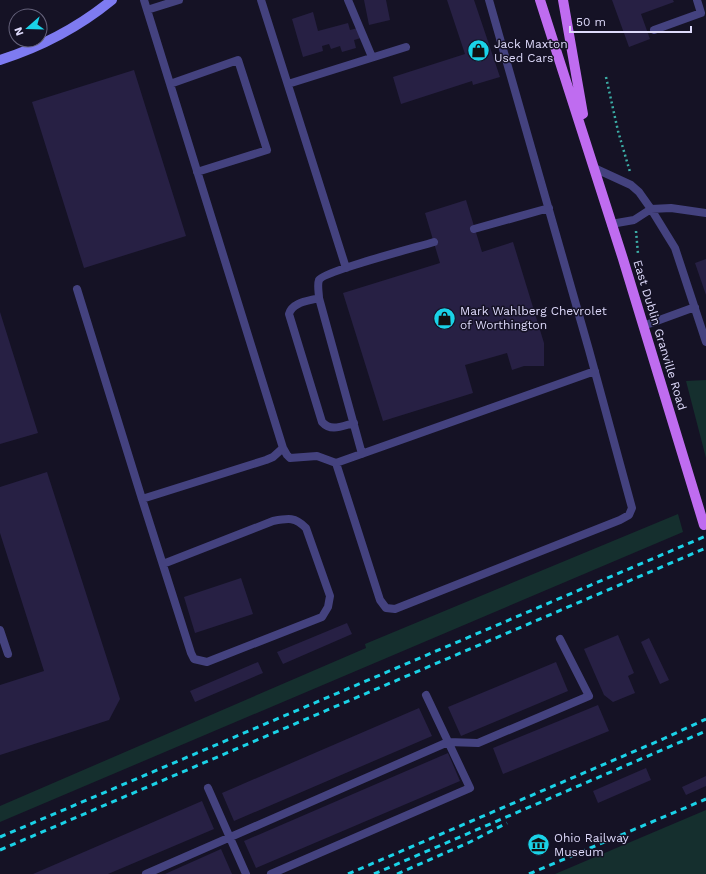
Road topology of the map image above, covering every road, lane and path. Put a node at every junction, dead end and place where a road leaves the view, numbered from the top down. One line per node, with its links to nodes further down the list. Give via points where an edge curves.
1 (112, 0): 14 (main road, via 53,39)
2 (144, 0): 10 (lane)
3 (179, 0): 10 (lane)
4 (260, 0): 17 (lane)
5 (348, 0): 13 (lane)
6 (489, 0): 22 (lane)
7 (540, 0): 18 (main road, East Dublin Granville Road)
8 (697, 0): 11 (lane, via 701,13)
9 (565, 1): 18 (main road, East Dublin Granville Road)
10 (147, 10): 16 (lane)
11 (654, 30)
12 (406, 47): 13 (lane)
13 (372, 57): 17 (lane)
14 (0, 60)
15 (606, 77): 21 (path, via 630,170)
16 (170, 84): 20 (lane); 20 (lane, via 238,60 267,150)
17 (288, 84): 30 (lane)
18 (590, 153): 19 (main road, East Dublin Granville Road)
19 (594, 168): 21 (lane); 26 (main road, East Dublin Granville Road)
20 (197, 172): 39 (lane)
21 (631, 184): 23 (lane)
22 (549, 208): 27 (lane); 37 (lane)
23 (651, 209): 24 (lane, via 671,208); 25 (lane); 33 (lane, via 675,248)
24 (706, 213)
25 (634, 220): 26 (lane); 29 (path)
26 (612, 224): 34 (main road, East Dublin Granville Road)
27 (474, 229)
28 (434, 242): 30 (lane)
29 (638, 254)
30 (346, 268): 32 (lane, via 320,279)
31 (77, 289): 42 (lane)
32 (319, 298): 38 (lane); 38 (lane, via 294,305 288,314 322,422 332,428)
33 (694, 307): 34 (lane); 35 (lane)
34 (643, 326): 43 (main road, East Dublin Granville Road)
35 (704, 332): 36 (lane)
36 (706, 342)
37 (595, 371): 40 (lane); 41 (lane, via 632,508 630,514 396,609 386,608 380,600)
38 (354, 423): 40 (lane)
39 (283, 448): 41 (lane, via 290,458 317,456); 42 (lane, via 266,460)
40 (362, 454): 41 (lane)
41 (336, 463)
42 (142, 499): 44 (lane)
43 (704, 525)
44 (163, 564): 44 (lane, via 273,520 287,518 299,522 306,528 330,596 328,607 322,617 202,662 194,659 191,653)
45 (0, 630): 47 (lane)
46 (560, 639): 49 (lane, via 589,696 478,744)
47 (8, 654)
48 (426, 695): 49 (lane)
49 (448, 742): 51 (lane); 54 (lane, via 470,788)
50 (208, 788): 51 (lane)
51 (230, 837): 52 (lane); 53 (lane)
52 (146, 874)
53 (246, 874)
54 (271, 874)

